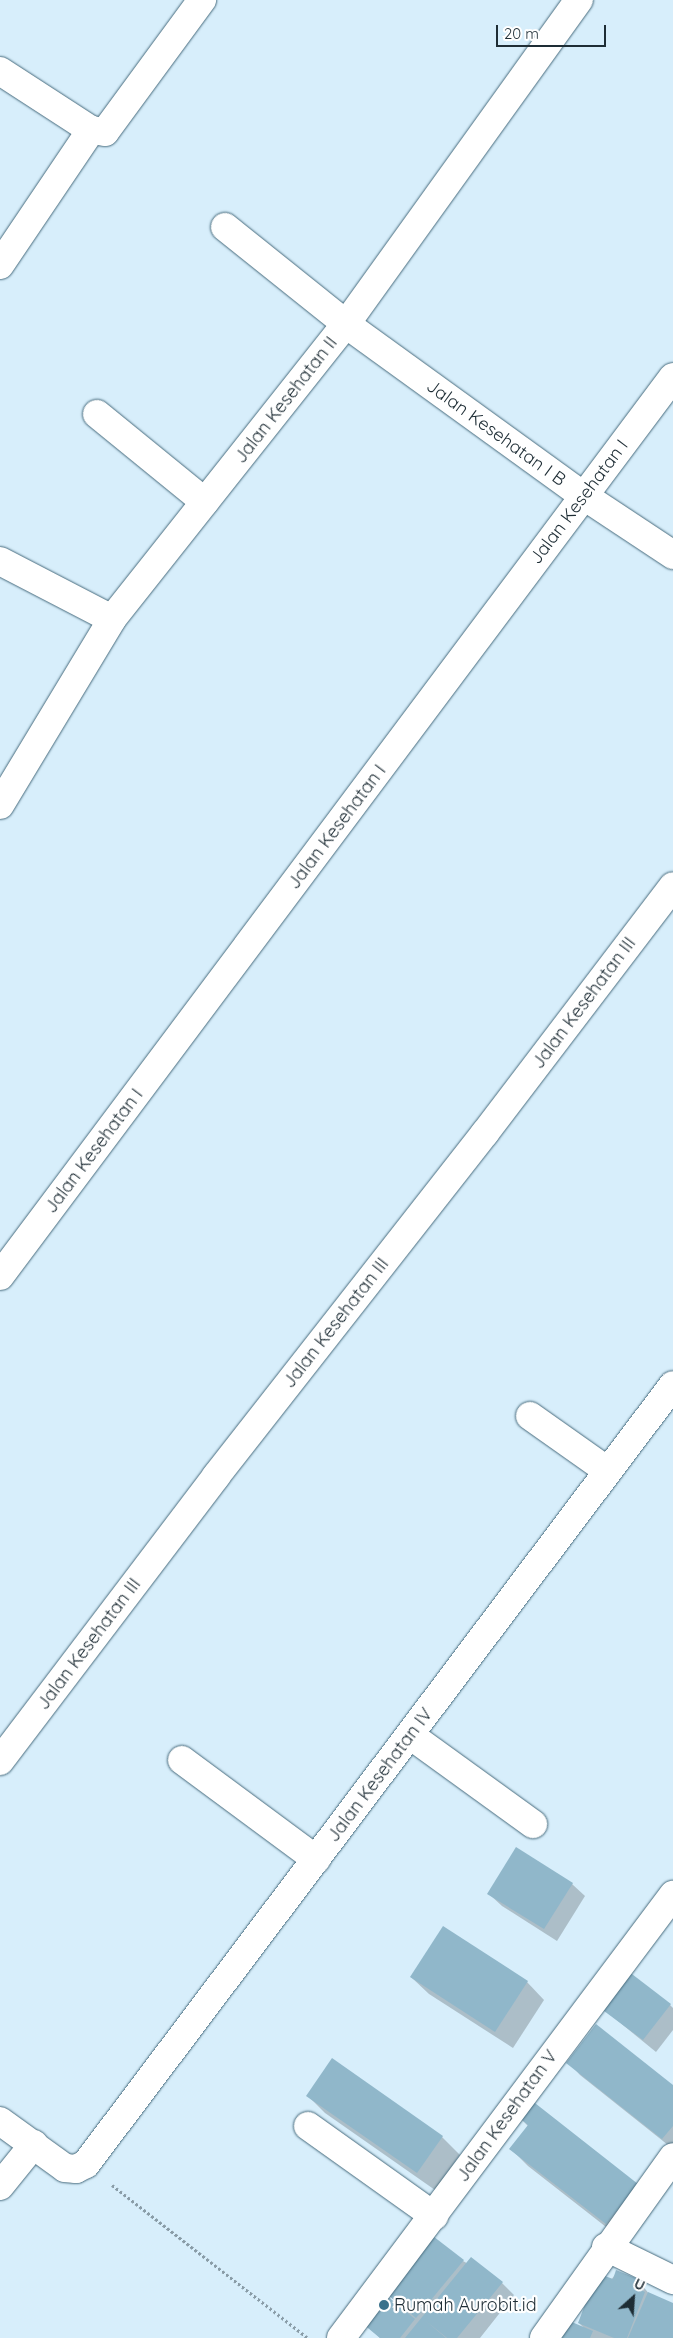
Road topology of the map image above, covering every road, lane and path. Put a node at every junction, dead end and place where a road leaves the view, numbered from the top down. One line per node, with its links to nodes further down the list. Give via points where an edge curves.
1 (202, 0): 4 (street, via 105,132)
2 (579, 0): 7 (street, Jalan Kesehatan II)
3 (0, 70): 4 (street)
4 (92, 130): 6 (street)
5 (225, 227): 7 (street, Jalan Kesehatan I B)
6 (0, 265)
7 (346, 324): 10 (street, Jalan Kesehatan I B); 11 (street, Jalan Kesehatan II)
8 (673, 377): 10 (street, Jalan Kesehatan I)
9 (97, 414): 11 (street)
10 (584, 496): 12 (street, Jalan Kesehatan I B); 17 (street, Jalan Kesehatan I)
11 (205, 502): 14 (street, Jalan Kesehatan II)
12 (673, 555)
13 (0, 561): 14 (street)
14 (112, 619): 15 (street, Jalan Kesehatan II)
15 (0, 805)
16 (673, 886): 23 (street, Jalan Kesehatan III)
17 (0, 1276)
18 (673, 1385): 20 (street, Jalan Kesehatan IV)
19 (530, 1416): 20 (street)
20 (608, 1471): 21 (street, Jalan Kesehatan IV)
21 (410, 1735): 24 (street); 25 (street, Jalan Kesehatan IV)
22 (182, 1760): 25 (street)
23 (0, 1761)
24 (533, 1824)
25 (316, 1859): 31 (street, Jalan Kesehatan IV)
26 (673, 1895): 33 (street, Jalan Kesehatan V)
27 (0, 2121): 29 (street)
28 (308, 2126): 33 (street)
29 (34, 2144): 31 (street, via 65,2168 76,2169); 32 (street)
30 (673, 2157): 34 (street)
31 (86, 2164): 36 (path)
32 (0, 2186)
33 (434, 2216): 37 (street, Jalan Kesehatan V)
34 (606, 2247): 35 (street); 38 (street)
35 (673, 2280)
36 (308, 2338)
37 (340, 2338)
38 (544, 2338)

